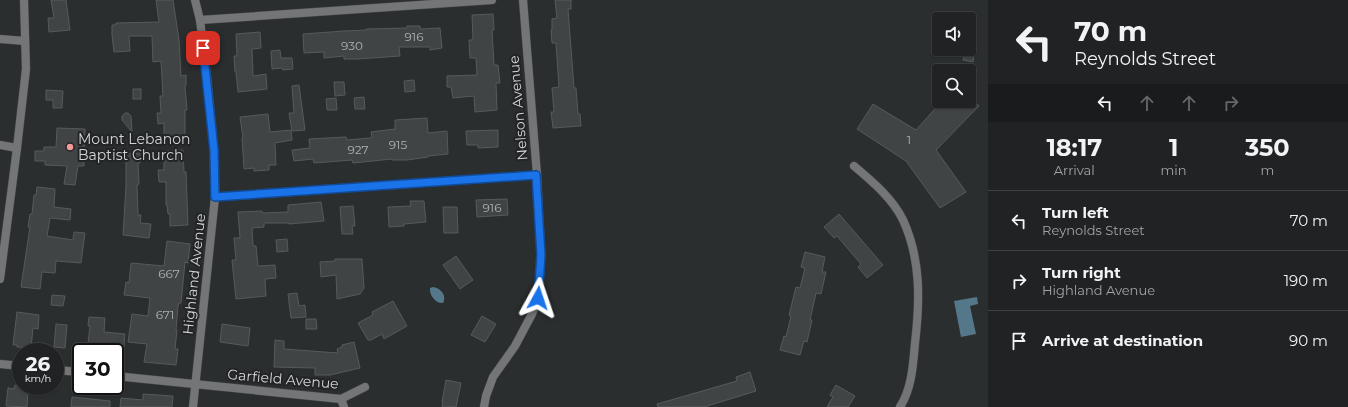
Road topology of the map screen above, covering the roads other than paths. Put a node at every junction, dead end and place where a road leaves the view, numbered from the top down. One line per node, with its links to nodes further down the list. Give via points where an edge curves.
1 (24, 0): 7 (street)
2 (195, 0): 5 (street, Highland Avenue)
3 (492, 0): 5 (street)
4 (523, 0): 11 (street, Nelson Avenue)
5 (200, 20): 12 (street, Highland Avenue, via 214,150)
6 (0, 39): 7 (street)
7 (25, 41): 9 (street, via 26,69)
8 (0, 145): 9 (street)
9 (17, 148): 13 (street)
10 (854, 166): 22 (street, via 894,206 902,219 914,253 918,278 918,311 909,389)
11 (536, 175): 12 (street); 21 (street, Nelson Avenue, via 541,255 538,298 515,346 493,377)
12 (215, 197): 17 (street, Highland Avenue)
13 (0, 279)
14 (0, 364): 15 (street)
15 (12, 365)
16 (124, 377): 17 (street, Garfield Avenue)
17 (195, 384): 19 (street, Garfield Avenue); 20 (street, Highland Avenue)
18 (366, 387): 19 (street, Garfield Avenue)
19 (343, 403)
20 (193, 407)
21 (484, 407)
22 (900, 407)

